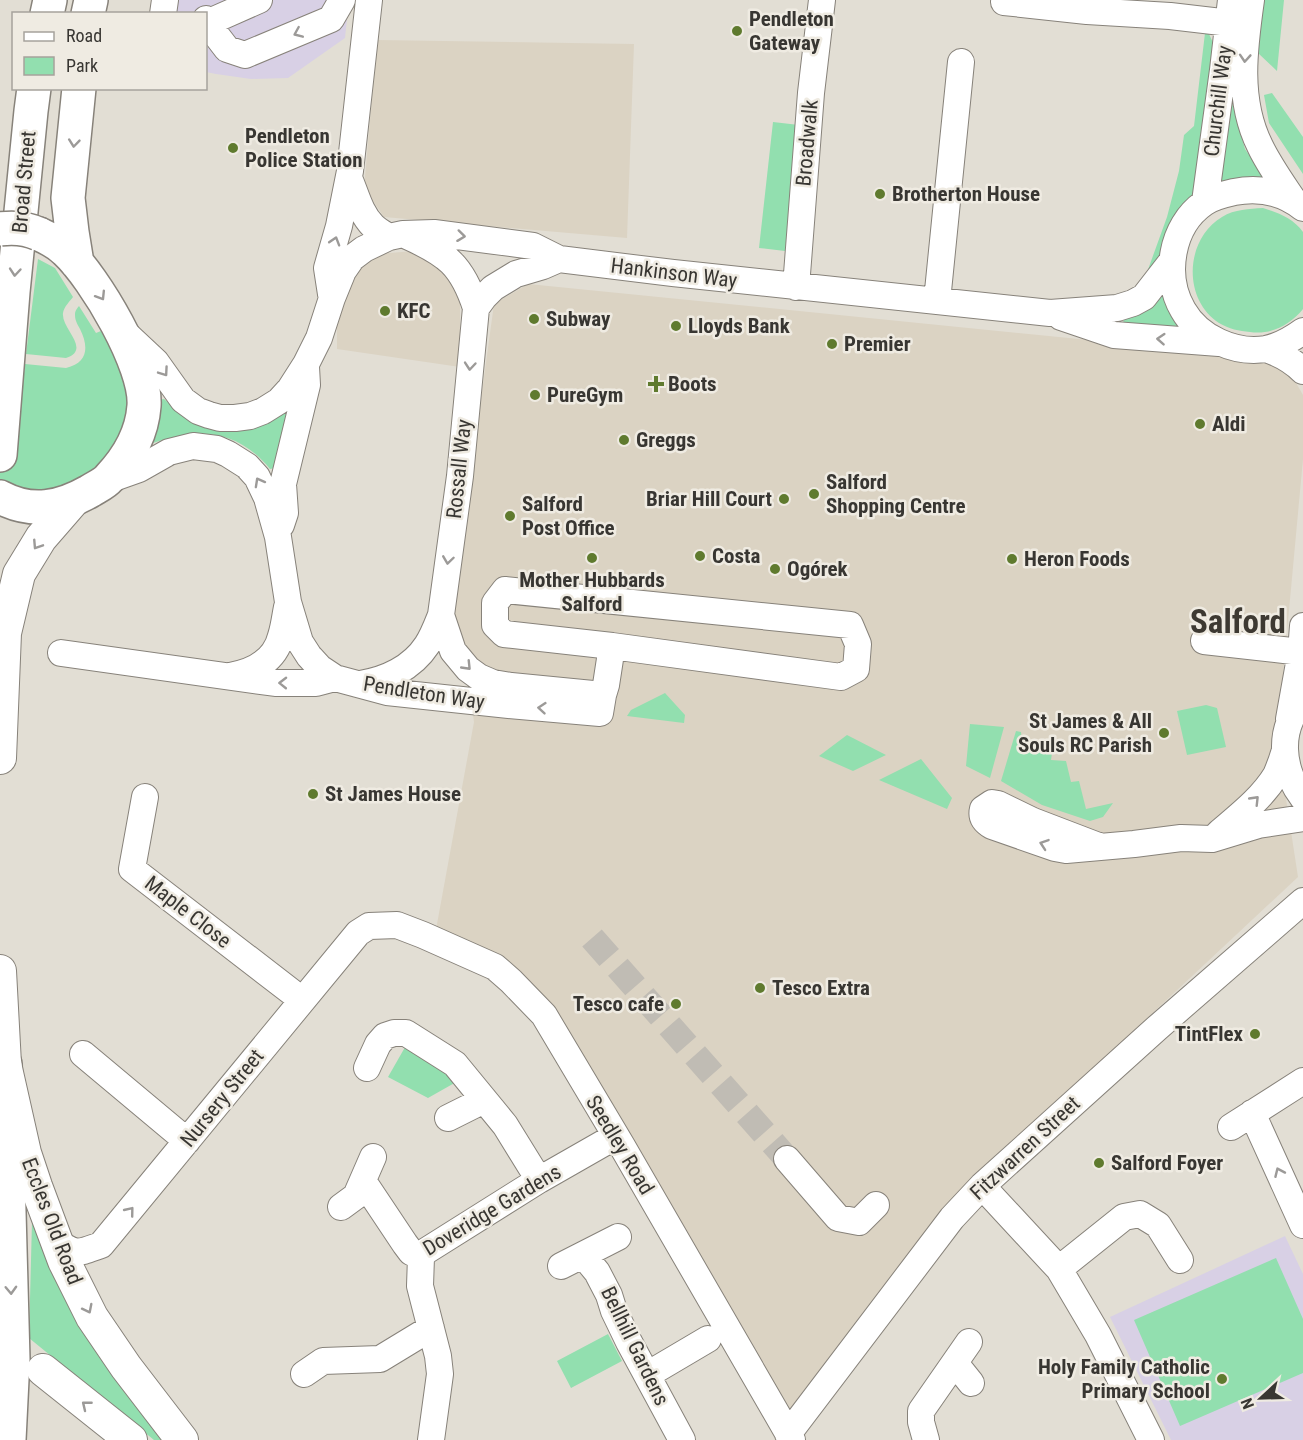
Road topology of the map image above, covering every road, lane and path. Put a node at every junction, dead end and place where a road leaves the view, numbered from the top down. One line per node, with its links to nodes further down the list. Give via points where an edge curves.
1 (259, 0): 9 (street)
2 (342, 0): 10 (street, one-way to 10, via 331,19 245,55 226,49)
3 (369, 0): 15 (street)
4 (822, 0): 24 (street, Broadwalk)
5 (1004, 2): 6 (street)
6 (1088, 6): 7 (street)
7 (1171, 8): 8 (street)
8 (1239, 12): 16 (street, Churchill Way, via 1224,70); 17 (street, Churchill Way, one-way to 17, via 1243,80 1252,127 1260,147)
9 (207, 13)
10 (207, 20)
11 (961, 62): 26 (street)
12 (15, 90): 18 (highway, Broad Street)
13 (34, 90): 35 (highway, Broad Street, one-way to 35)
14 (79, 90): 23 (highway, one-way to 23, via 68,198)
15 (349, 178): 20 (street, via 360,207 374,227); 25 (street, one-way to 15, via 327,268)
16 (1205, 202): 17 (street, via 1249,189 1272,192); 22 (street, via 1188,218 1177,238)
17 (1298, 205)
18 (0, 212)
19 (0, 229): 23 (highway, bridge, via 21,228 39,234)
20 (396, 236): 21 (street, Hankinson Way, one-way to 21, via 434,233 533,246); 25 (street, Hankinson Way, via 352,258); 27 (street, via 445,255 466,282)
21 (559, 259): 24 (street, Hankinson Way); 27 (street, via 516,274 493,288)
22 (1172, 261): 28 (street, Hankinson Way, via 1144,297 1133,303 1117,308); 31 (street, via 1174,288 1183,310 1199,329)
23 (77, 262): 29 (highway, one-way to 29)
24 (796, 287): 26 (street, Hankinson Way)
25 (332, 298): 33 (street, Hankinson Way)
26 (937, 301): 28 (street, Hankinson Way)
27 (476, 308): 41 (street, Rossall Way, one-way to 41, via 460,476)
28 (1050, 313): 31 (street, Hankinson Way, one-way to 28, via 1114,335)
29 (122, 331): 33 (street, Hankinson Way, one-way to 33, via 156,362 183,400 198,411 220,418 250,416 279,401); 36 (highway, via 144,403 138,437)
30 (1303, 331): 32 (street)
31 (1220, 343): 32 (street, Hankinson Way)
32 (1266, 349): 34 (street)
33 (306, 364): 39 (street, via 307,386 283,484 285,513)
34 (1303, 371)
35 (0, 455)
36 (108, 480): 38 (highway); 39 (street, one-way to 36, via 257,477 247,466 217,449 181,448)
37 (5, 500): 38 (highway, via 21,506 44,507)
38 (74, 500): 53 (main road, one-way to 53, via 41,538 18,574 5,633)
39 (278, 537): 40 (street, Pendleton Way)
40 (288, 602): 47 (street, via 276,649 259,666); 48 (street, Pendleton Way, via 309,656)
41 (441, 615): 49 (street, Rossall Way, via 417,658 377,681); 51 (street, one-way to 51, via 453,651 479,678)
42 (1303, 626): 45 (street)
43 (1204, 641): 45 (street)
44 (612, 646): 44 (street, via 504,634 495,625 495,603 506,590 850,625 858,644 856,669 841,677); 51 (street)
45 (1300, 652): 52 (street)
46 (61, 653): 47 (street)
47 (230, 676): 48 (street, one-way to 47, via 316,683 275,683)
48 (335, 678): 49 (street, Pendleton Way)
49 (360, 684): 51 (street, Pendleton Way, one-way to 49, via 509,705 387,692)
50 (1303, 700): 52 (street, via 1295,709)
51 (602, 704)
52 (1286, 740): 55 (street, via 1288,772); 57 (street, one-way to 52, via 1270,783)
53 (0, 758)
54 (145, 797): 62 (street, Maple Close, via 132,869)
55 (1303, 798)
56 (1303, 818): 57 (street, via 1258,825)
57 (1212, 839): 58 (street, via 1181,838)
58 (1101, 847)
59 (1303, 901): 75 (street, Fitzwarren Street)
60 (383, 925): 62 (street, Nursery Street, via 369,926 358,933); 69 (street, Seedley Road, via 397,925 434,940 495,967 511,981 544,1015)
61 (0, 971): 64 (main road, Eccles Old Road)
62 (302, 1000): 70 (street, Nursery Street)
63 (83, 1054): 70 (street)
64 (5, 1064): 80 (main road, Eccles Old Road, via 25,1153); 91 (highway, one-way to 91, via 13,1359)
65 (367, 1068): 67 (street, via 385,1036 406,1033 455,1064)
66 (1303, 1081): 78 (street, one-way to 66, via 1242,1120)
67 (484, 1100): 68 (street); 73 (street, via 505,1125)
68 (448, 1118)
69 (616, 1136): 73 (street, Doveridge Gardens); 90 (street, Seedley Road)
70 (187, 1141): 80 (street, Nursery Street, one-way to 70, via 78,1253 101,1245)
71 (373, 1157): 74 (street)
72 (787, 1159): 76 (street, via 838,1218 859,1222)
73 (539, 1180): 81 (street, Doveridge Gardens)
74 (363, 1181): 77 (street, via 356,1197); 81 (street, Doveridge Gardens, via 411,1252)
75 (982, 1186): 83 (street); 90 (street, Fitzwarren Street, via 952,1218)
76 (876, 1205)
77 (341, 1207)
78 (1303, 1225)
79 (618, 1237): 88 (street, Bellhill Gardens, via 572,1260 597,1272)
80 (56, 1241): 93 (main road, Eccles Old Road, one-way to 93, via 92,1317)
81 (421, 1257): 84 (street, via 420,1286)
82 (1180, 1260): 83 (street, via 1158,1225 1140,1214 1125,1217)
83 (1059, 1269): 97 (street, via 1098,1335)
84 (431, 1328): 86 (street, via 380,1359); 94 (street, via 440,1374)
85 (708, 1339): 88 (street)
86 (316, 1359)
87 (43, 1370): 92 (main road, one-way to 87)
88 (647, 1376): 95 (street, Bellhill Gardens)
89 (971, 1383): 96 (street, via 962,1352 921,1412)
90 (790, 1437)
91 (9, 1440)
92 (130, 1440)
93 (182, 1440)
94 (431, 1440)
95 (682, 1440)
96 (926, 1440)
97 (1150, 1440)

